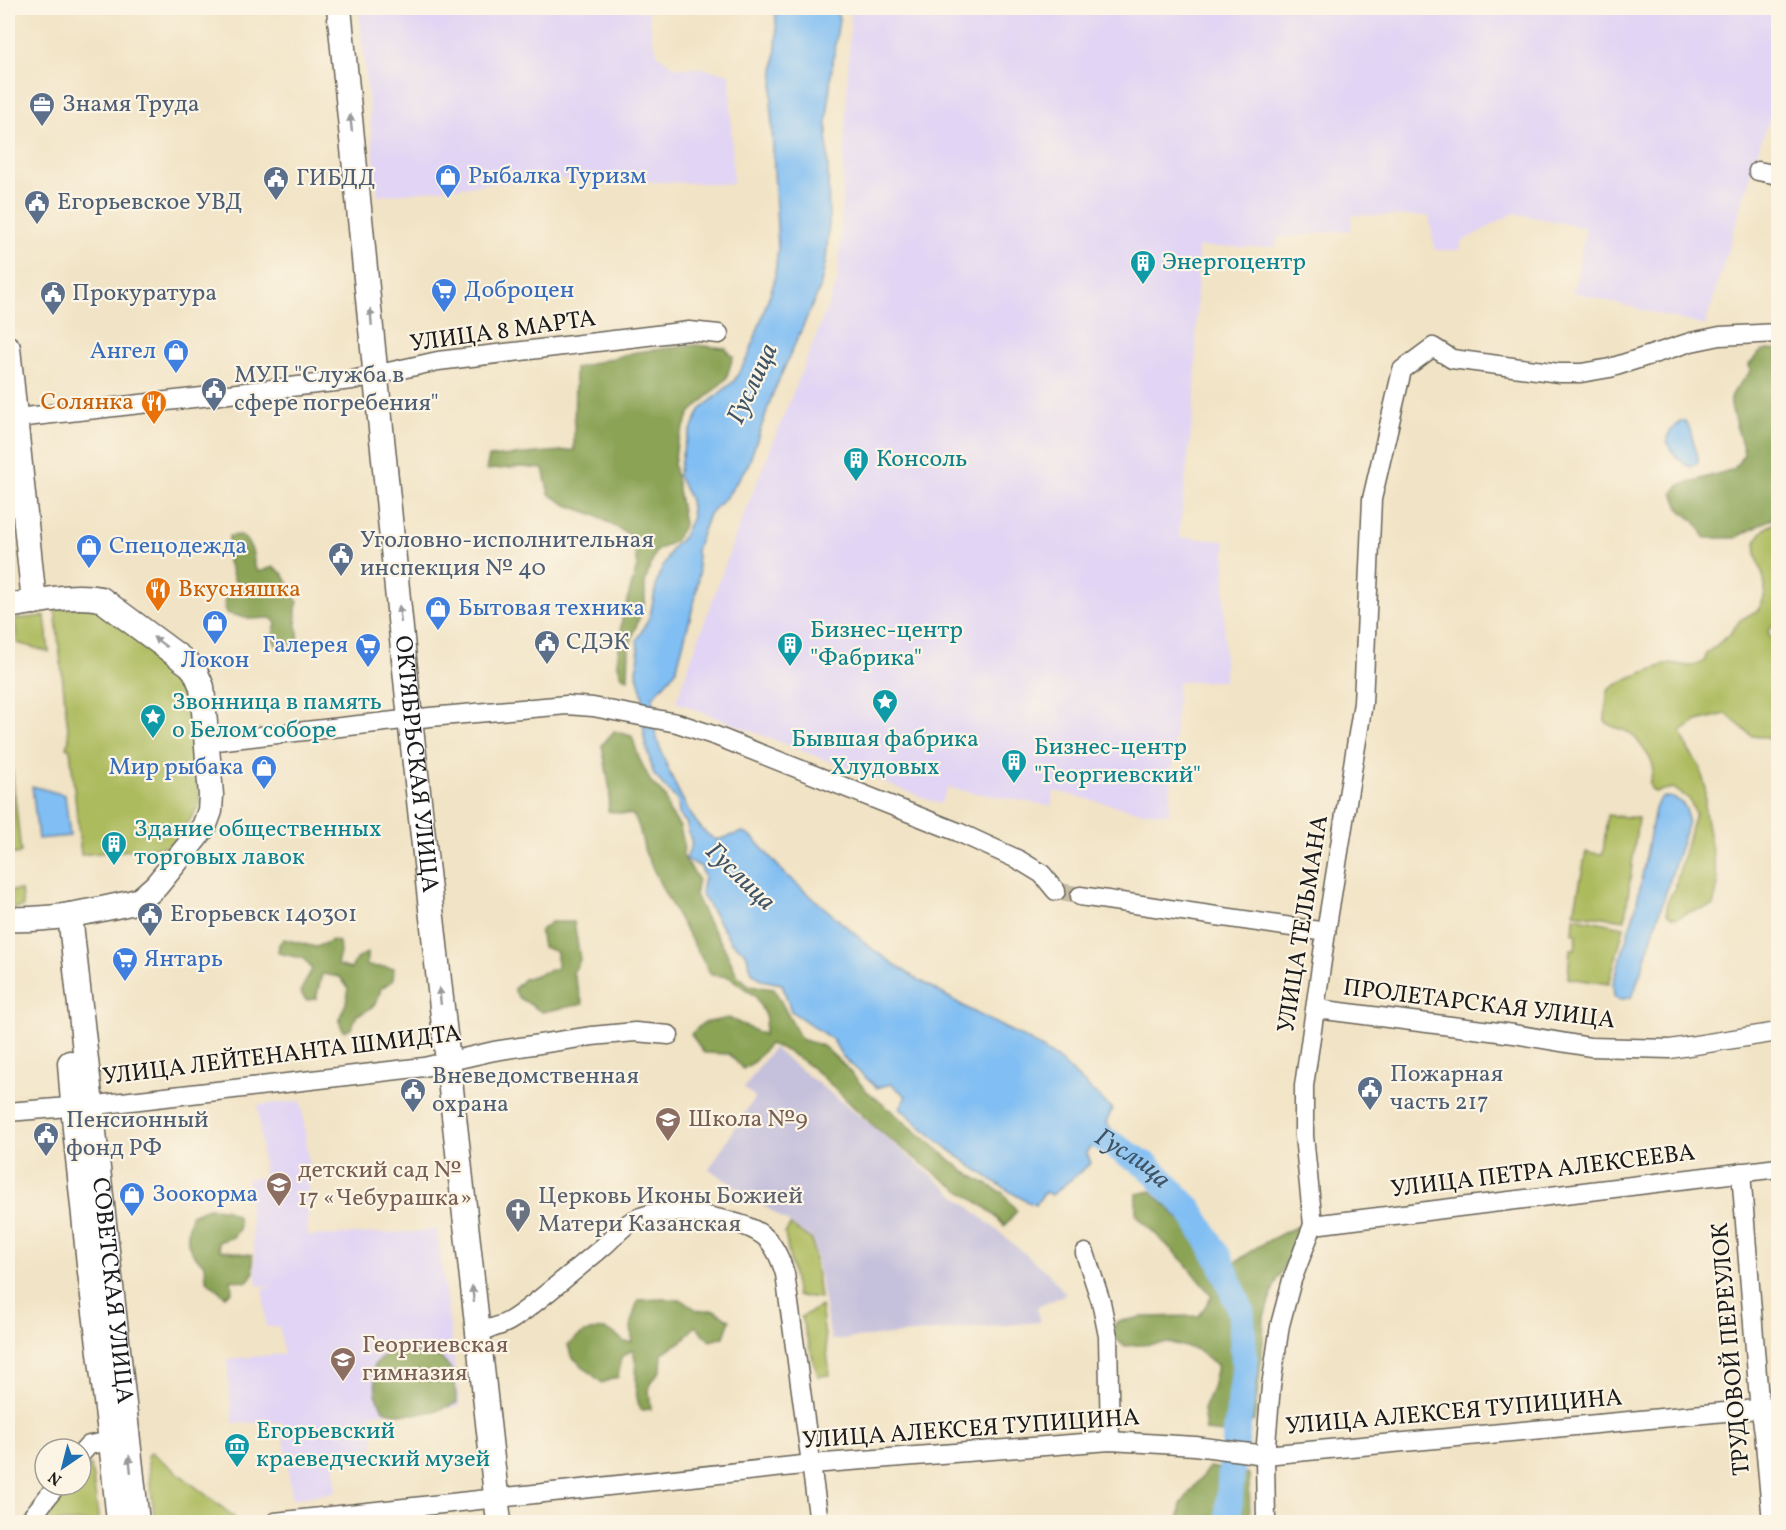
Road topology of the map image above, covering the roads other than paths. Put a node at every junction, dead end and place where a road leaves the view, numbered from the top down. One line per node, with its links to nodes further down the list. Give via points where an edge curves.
1 (339, 8): 7 (main road, ОКТЯБРЬСКАЯ УЛИЦА, one-way to 1)
2 (1758, 171): 3 (street)
3 (1779, 175)
4 (1779, 333): 17 (street, УЛИЦА ТЕЛЬМАНА, via 1720,336 1581,373 1452,359 1433,347 1402,370 1372,499 1363,703)
5 (719, 334): 7 (street, УЛИЦА 8 МАРТА, via 689,331 438,361)
6 (8, 348): 8 (main road)
7 (376, 375): 8 (street, УЛИЦА 8 МАРТА); 11 (main road, ОКТЯБРЬСКАЯ УЛИЦА, one-way to 7)
8 (11, 419): 10 (main road)
9 (8, 495): 10 (main road)
10 (20, 604): 12 (main road, one-way to 10, via 202,687 195,671 101,599 65,598)
11 (410, 719): 12 (street); 13 (street, via 567,705 677,723 968,837 1042,874); 21 (main road, ОКТЯБРЬСКАЯ УЛИЦА, one-way to 11)
12 (207, 742): 15 (main road, via 210,811 204,827 182,855 140,900)
13 (1056, 891)
14 (1080, 896): 17 (street)
15 (62, 917): 16 (main road); 22 (main road, СОВЕТСКАЯ УЛИЦА)
16 (8, 919)
17 (1326, 932): 18 (street, УЛИЦА ТЕЛЬМАНА)
18 (1317, 1009): 19 (street, ПРОЛЕТАРСКАЯ УЛИЦА, via 1590,1047 1670,1048); 26 (street, УЛИЦА ТЕЛЬМАНА, via 1304,1086 1304,1136)
19 (1779, 1032)
20 (669, 1035): 21 (street, УЛИЦА ЛЕЙТЕНАНТА ШМИДТА, via 635,1032 592,1036)
21 (448, 1062): 22 (street, УЛИЦА ЛЕЙТЕНАНТА ШМИДТА); 28 (main road, ОКТЯБРЬСКАЯ УЛИЦА, one-way to 21)
22 (81, 1106): 23 (street, УЛИЦА ЛЕЙТЕНАНТА ШМИДТА); 32 (main road, СОВЕТСКАЯ УЛИЦА, via 89,1263); 40 (main road, СОВЕТСКАЯ УЛИЦА, one-way to 22)
23 (8, 1112)
24 (1779, 1168): 25 (street, УЛИЦА ПЕТРА АЛЕКСЕЕВА)
25 (1740, 1172): 26 (street, УЛИЦА ПЕТРА АЛЕКСЕЕВА); 30 (street, ТРУДОВОЙ ПЕРЕУЛОК)
26 (1313, 1225): 34 (street, УЛИЦА ТЕЛЬМАНА, via 1280,1325)
27 (1085, 1253): 31 (street, via 1108,1336)
28 (477, 1330): 35 (street, via 496,1328 513,1320 632,1221 652,1214 693,1212 759,1231 779,1255 785,1274); 37 (main road, ОКТЯБРЬСКАЯ УЛИЦА)
29 (1779, 1407): 30 (street, УЛИЦА АЛЕКСЕЯ ТУПИЦИНА)
30 (1760, 1409): 34 (street, УЛИЦА АЛЕКСЕЯ ТУПИЦИНА); 45 (street, ТРУДОВОЙ ПЕРЕУЛОК)
31 (1110, 1440): 34 (street, УЛИЦА АЛЕКСЕЯ ТУПИЦИНА); 35 (street, УЛИЦА АЛЕКСЕЯ ТУПИЦИНА)
32 (111, 1441): 33 (street); 39 (main road, СОВЕТСКАЯ УЛИЦА)
33 (93, 1444)
34 (1257, 1454): 44 (street, УЛИЦА ТЕЛЬМАНА)
35 (812, 1464): 37 (street, УЛИЦА АЛЕКСЕЯ ТУПИЦИНА); 43 (street)
36 (48, 1497): 38 (street)
37 (496, 1498): 41 (street, УЛИЦА АЛЕКСЕЯ ТУПИЦИНА); 42 (main road, ОКТЯБРЬСКАЯ УЛИЦА)
38 (28, 1522)
39 (119, 1522)
40 (137, 1522)
41 (274, 1522)
42 (499, 1522)
43 (819, 1522)
44 (1266, 1522)
45 (1772, 1522)

